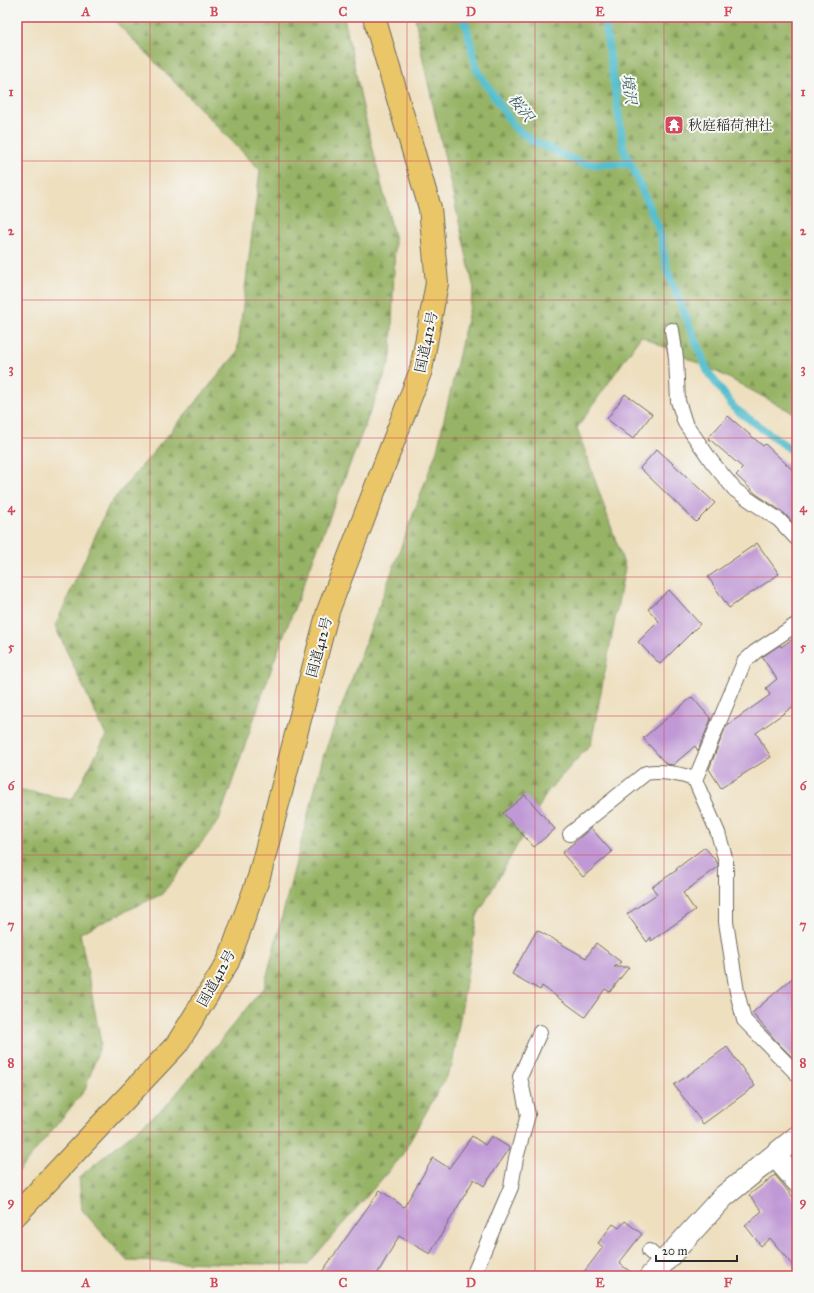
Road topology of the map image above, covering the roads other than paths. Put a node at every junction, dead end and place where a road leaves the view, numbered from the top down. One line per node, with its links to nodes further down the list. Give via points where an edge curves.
1 (374, 17): 12 (highway, 国道412号, via 430,208 437,283 421,370 328,612 260,877 228,962 177,1044)
2 (672, 330): 3 (lane, via 678,401 685,422 712,462 736,490 779,520)
3 (797, 539)
4 (797, 624): 5 (lane, via 744,662)
5 (696, 780): 6 (lane, via 687,776 653,772 646,774); 8 (lane, via 726,860 726,922 744,1020)
6 (570, 834)
7 (540, 1032): 14 (lane, via 520,1077 528,1115 511,1187)
8 (797, 1074)
9 (797, 1137): 10 (street)
10 (775, 1156): 11 (street); 13 (street, via 723,1197)
11 (797, 1181)
12 (17, 1214)
13 (654, 1263)
14 (473, 1276)

